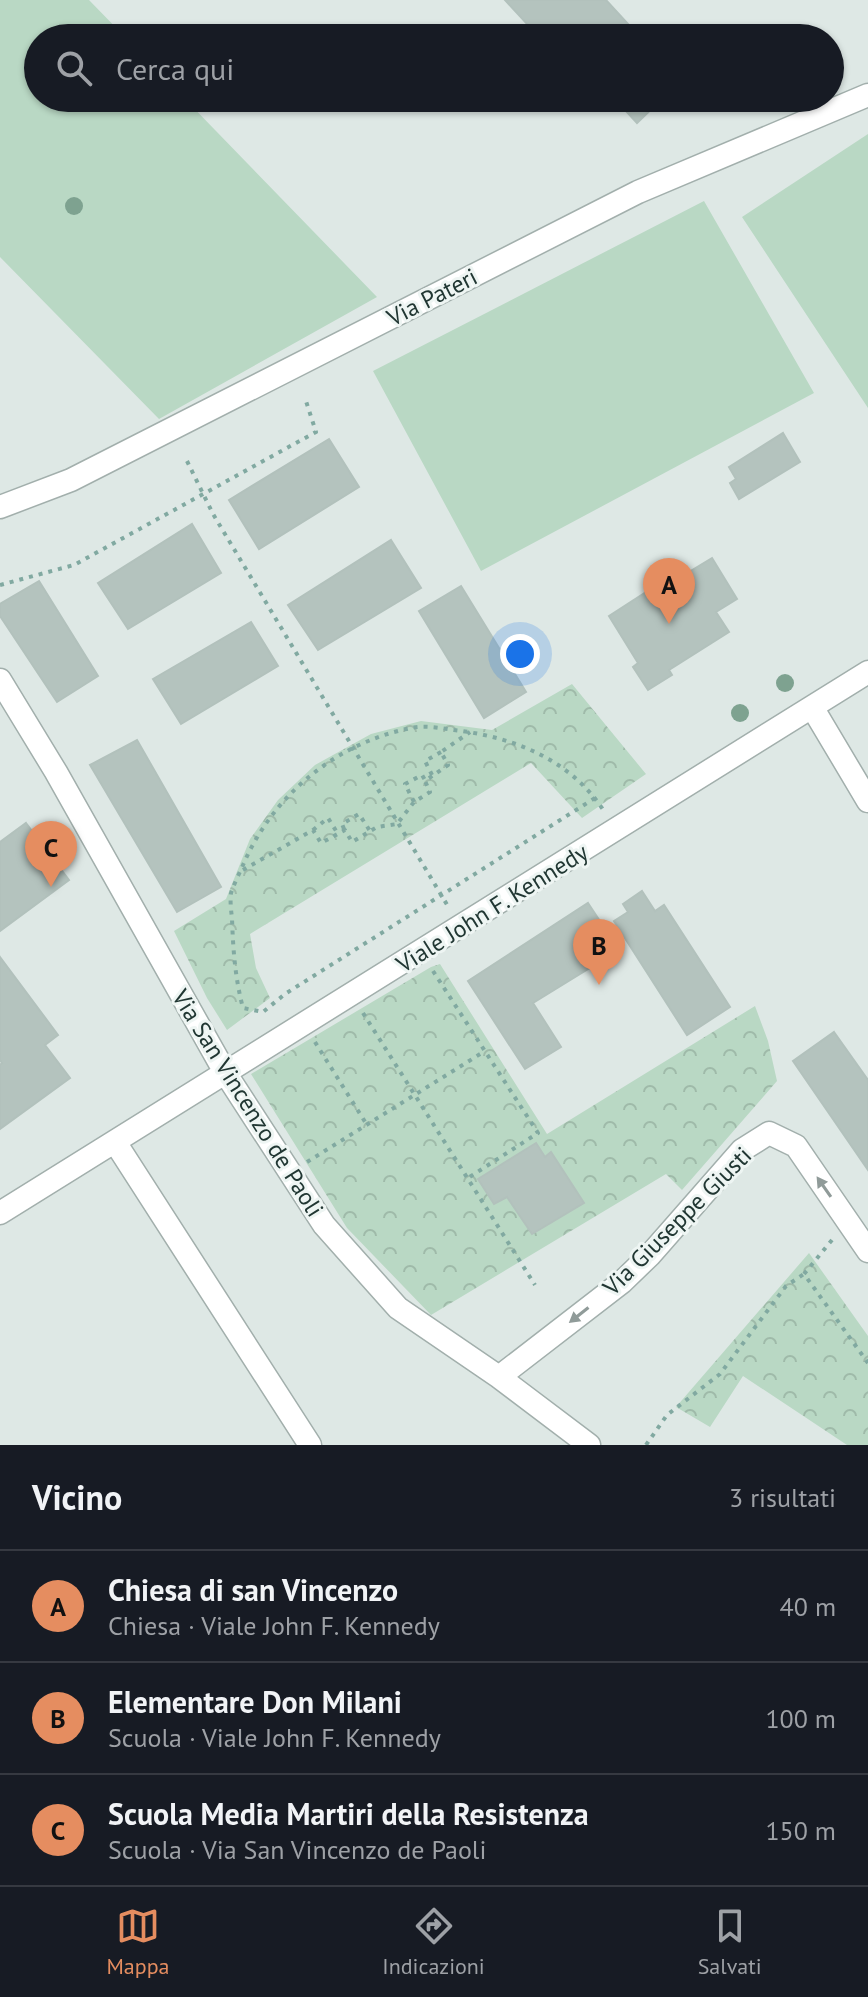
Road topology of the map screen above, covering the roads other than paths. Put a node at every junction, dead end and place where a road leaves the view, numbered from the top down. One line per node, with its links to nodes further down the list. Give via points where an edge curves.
1 (868, 95): 2 (street, Via Pateri)
2 (844, 105)
3 (828, 112): 4 (street, Via Pateri, via 638,192 71,480)
4 (0, 507)
5 (868, 672): 7 (street, Viale John F. Kennedy)
6 (0, 680): 9 (street, Via San Vincenzo de Paoli)
7 (812, 707): 8 (street); 9 (street, Viale John F. Kennedy)
8 (868, 801)
9 (226, 1074): 10 (street, Viale John F. Kennedy); 13 (street, Via San Vincenzo de Paoli, via 324,1225 398,1308)
10 (115, 1142): 11 (street, Viale John F. Kennedy); 14 (street)
11 (0, 1213)
12 (868, 1251): 13 (street, Via Giuseppe Giusti, one-way to 13, via 796,1146 769,1133 742,1150 622,1282)
13 (499, 1377): 15 (street, Via San Vincenzo de Paoli)
14 (310, 1445)
15 (589, 1445)

